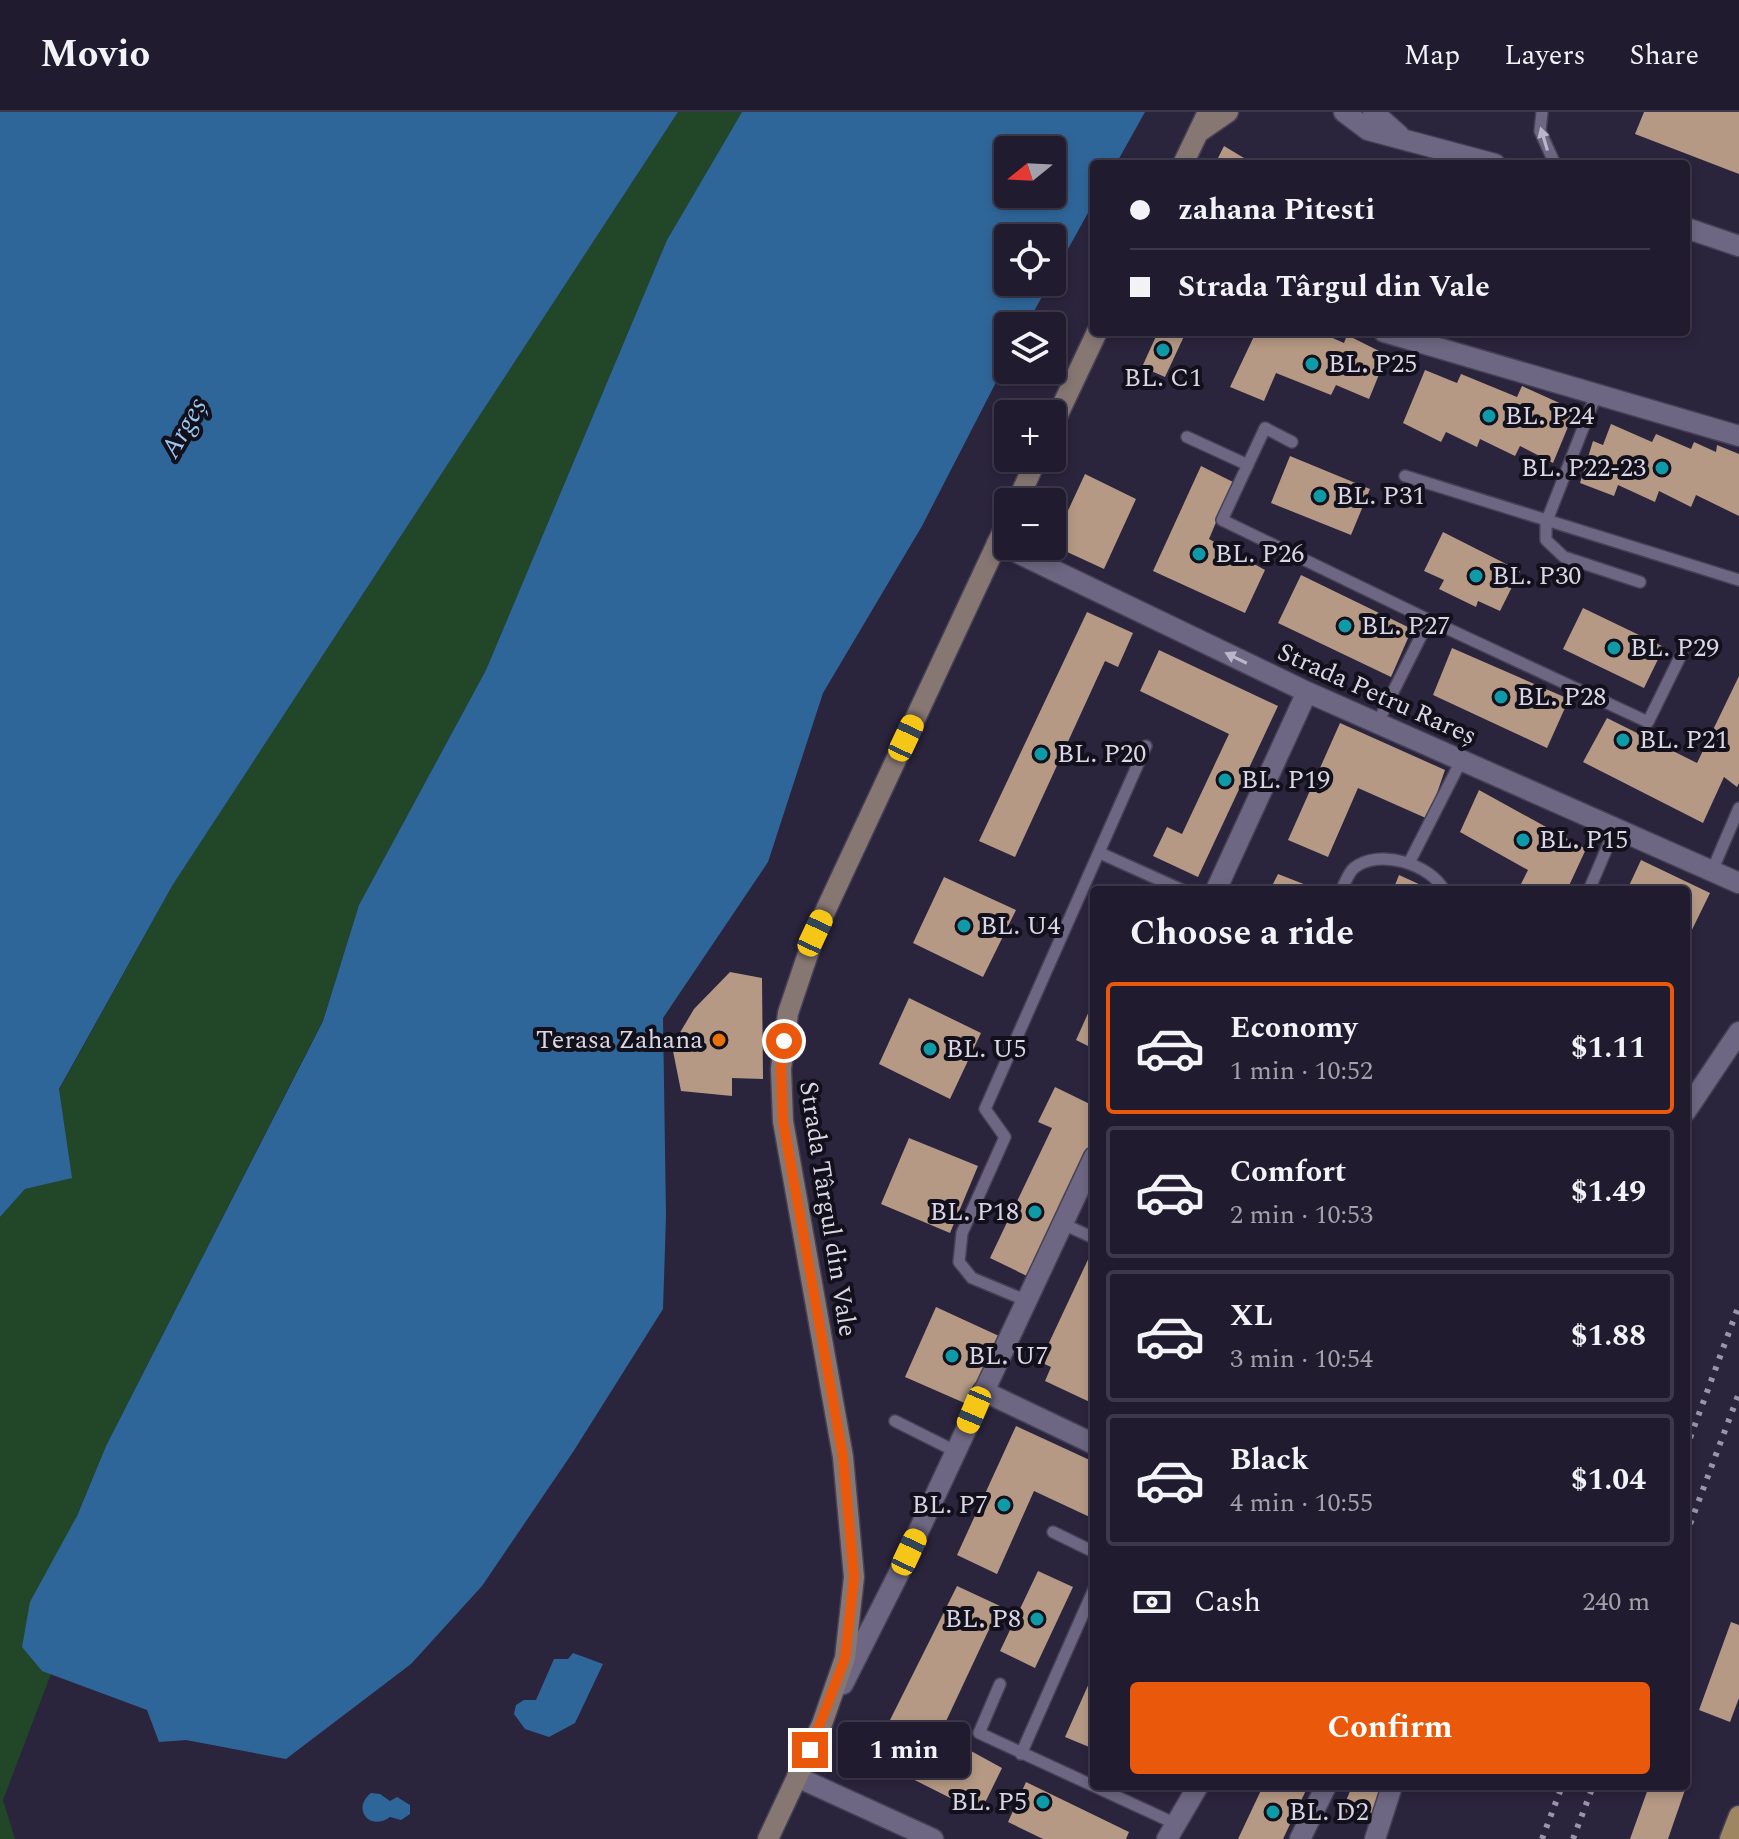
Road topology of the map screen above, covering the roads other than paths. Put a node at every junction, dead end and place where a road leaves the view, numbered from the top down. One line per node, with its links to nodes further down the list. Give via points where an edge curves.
1 (1208, 112): 6 (street)
2 (1228, 112): 6 (street)
3 (1344, 112): 7 (street, via 1368,130)
4 (1373, 112): 7 (street)
5 (1542, 112): 10 (lane, one-way to 5, via 1540,131)
6 (1199, 132): 8 (street)
7 (1399, 135): 9 (street)
8 (1185, 160)
9 (1482, 160)
10 (1553, 160)
11 (1690, 229): 12 (street)
12 (1739, 246)
13 (1095, 336): 16 (street)
14 (1397, 336): 15 (street)
15 (1596, 395): 17 (street); 22 (lane)
16 (1065, 400)
17 (1739, 436)
18 (1187, 437): 20 (lane)
19 (1292, 442): 20 (lane, via 1265,428)
20 (1248, 465): 27 (lane, via 1222,520)
21 (1405, 476): 22 (lane)
22 (1546, 523): 25 (lane); 26 (lane, via 1546,540 1564,557)
23 (994, 549): 58 (street, Strada Târgul din Vale, via 815,933 788,1013 781,1069 783,1121 843,1457 854,1577 845,1658)
24 (1032, 560): 29 (street, Strada Petru Rareș, one-way to 24)
25 (1739, 580)
26 (1640, 582)
27 (1429, 620): 28 (lane, via 1648,722); 30 (lane)
28 (1682, 653)
29 (1307, 692): 30 (street, Strada Petru Rareș); 40 (street)
30 (1377, 724): 32 (street, Strada Petru Rareș)
31 (1146, 746): 35 (lane)
32 (1461, 761): 34 (street, Strada Petru Rareș); 36 (lane)
33 (1739, 808): 37 (lane)
34 (1615, 829): 37 (street, Strada Petru Rareș); 43 (lane)
35 (1100, 853): 39 (lane); 49 (lane, via 985,1109 1005,1137 962,1233 959,1262 972,1278)
36 (1409, 863): 41 (lane, via 1375,859 1353,869); 42 (lane)
37 (1712, 871): 38 (street, Strada Petru Rareș)
38 (1739, 883)
39 (1173, 886)
40 (1218, 886)
41 (1343, 886)
42 (1439, 886)
43 (1591, 886)
44 (1739, 1032): 45 (street)
45 (1690, 1105)
46 (1090, 1166): 47 (street)
47 (1063, 1224): 48 (lane); 49 (street)
48 (1090, 1236)
49 (1025, 1300): 50 (street)
50 (983, 1391): 52 (street); 53 (street)
51 (895, 1421): 53 (lane)
52 (1090, 1442)
53 (957, 1452): 58 (street)
54 (1053, 1532): 55 (lane)
55 (1090, 1550)
56 (1090, 1598): 59 (lane)
57 (1000, 1684): 59 (lane, via 979,1733)
58 (822, 1724): 60 (street, Strada Târgul din Vale)
59 (1021, 1754): 61 (lane)
60 (797, 1777): 68 (street, Strada Târgul din Vale); 69 (street)
61 (1090, 1790)
62 (1091, 1790): 67 (lane)
63 (1196, 1790): 67 (street)
64 (1324, 1790): 70 (street)
65 (1391, 1790): 71 (street)
66 (1739, 1816): 72 (main road)
67 (1172, 1832)
68 (768, 1839)
69 (933, 1839)
70 (1300, 1839)
71 (1375, 1839)
72 (1730, 1839)

